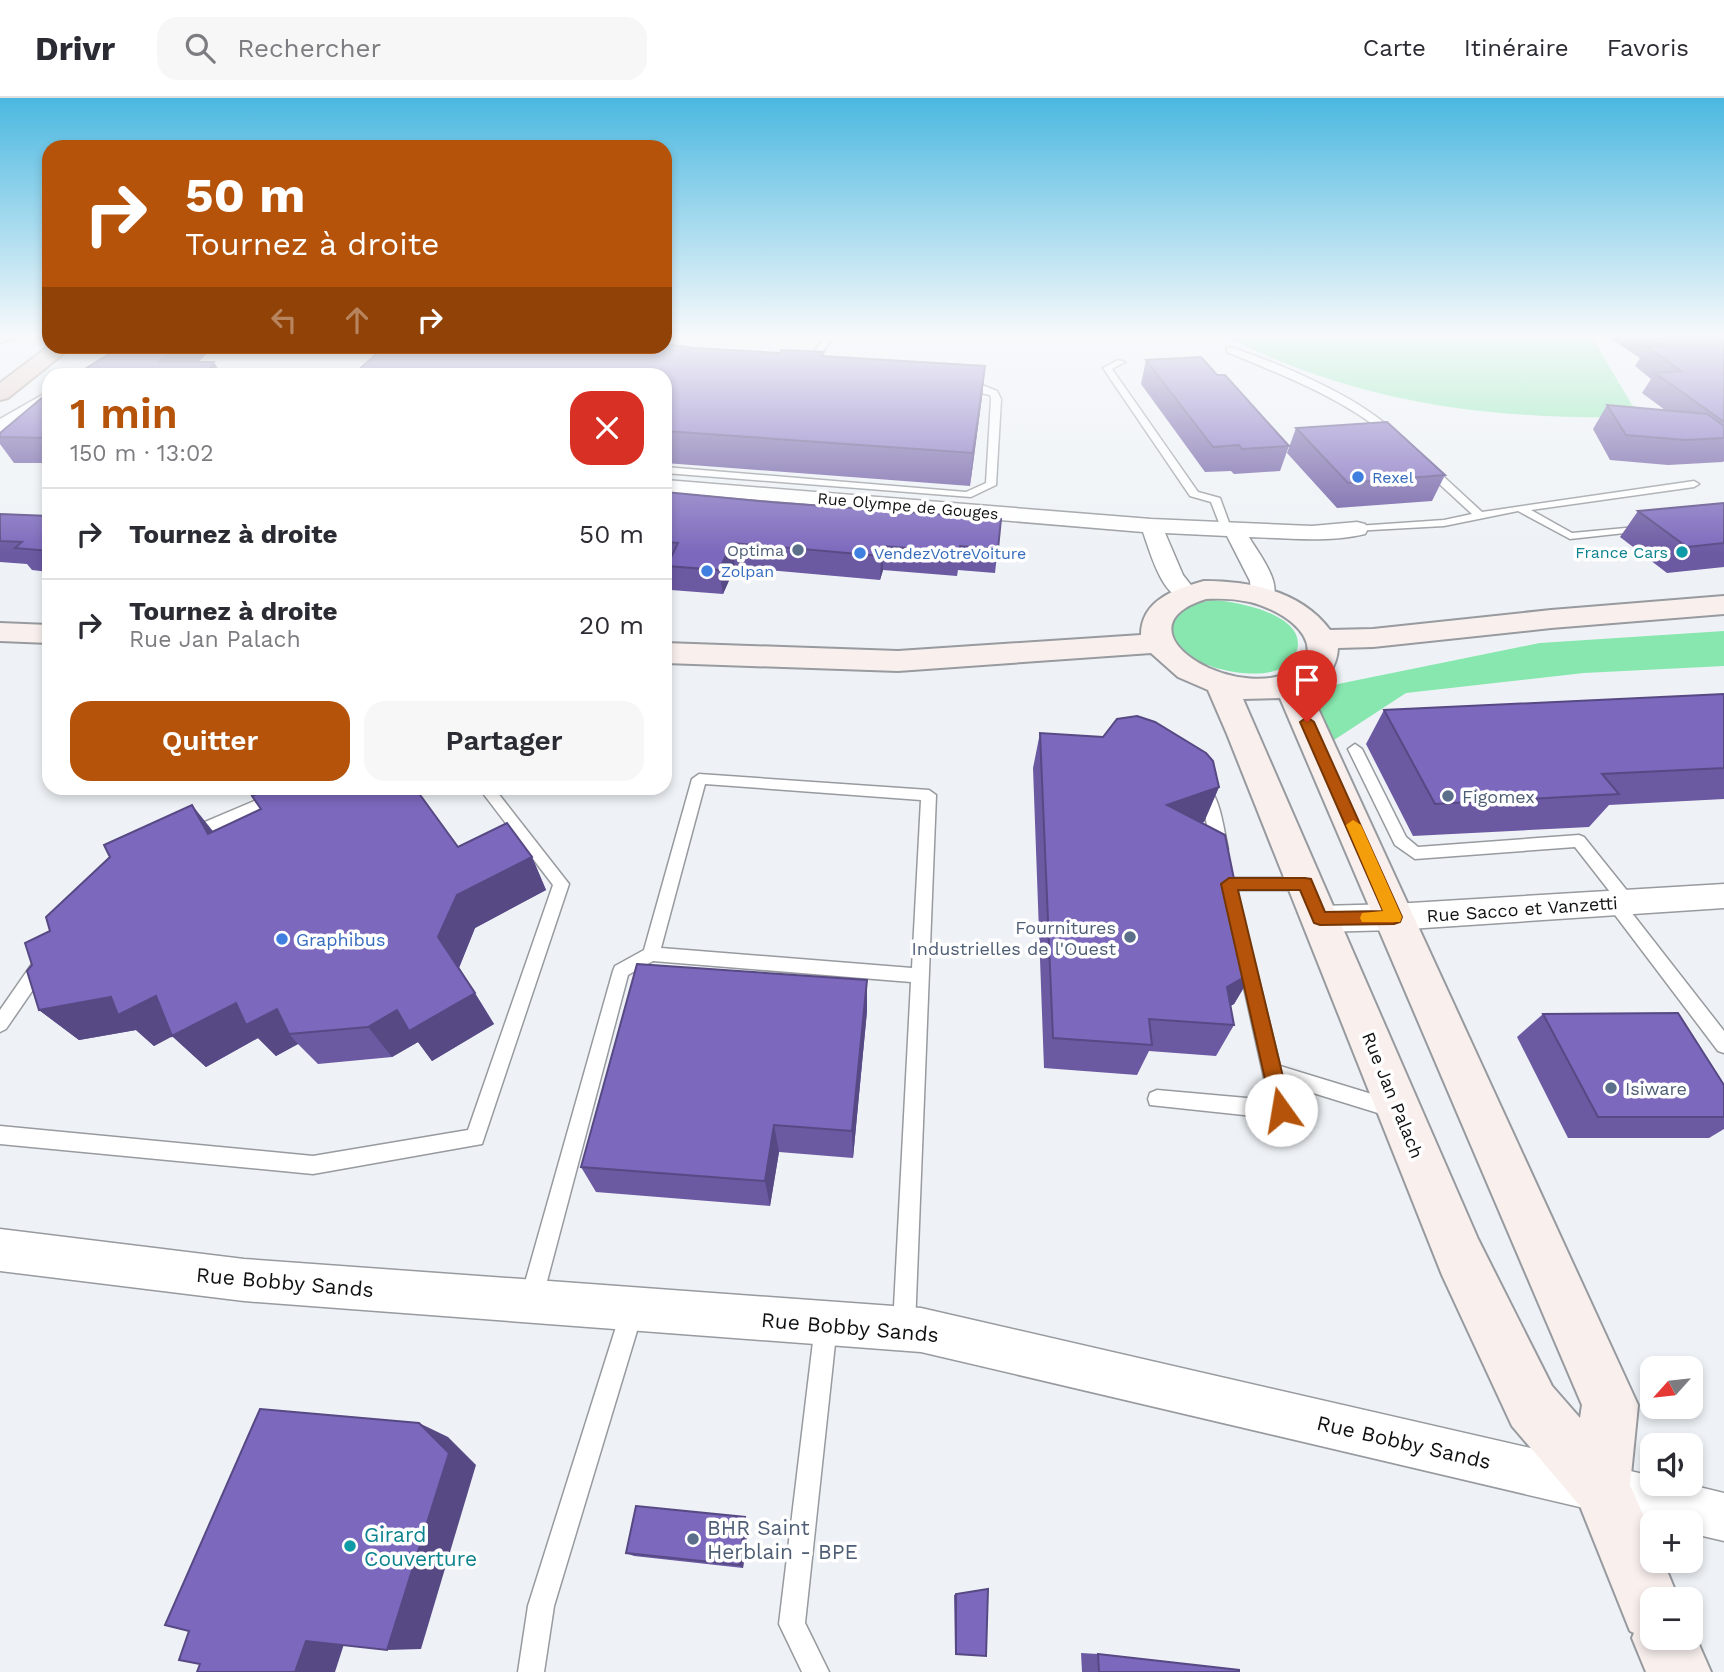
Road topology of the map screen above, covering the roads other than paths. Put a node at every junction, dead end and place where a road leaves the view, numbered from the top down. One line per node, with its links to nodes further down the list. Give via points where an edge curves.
1 (31, 407): 5 (street)
2 (996, 407): 8 (lane, via 991,485 967,495)
3 (1134, 407): 15 (lane, via 1195,495 1216,500)
4 (1358, 407): 6 (lane)
5 (0, 427)
6 (1404, 445)
7 (1413, 454): 12 (lane)
8 (672, 471)
9 (1694, 484): 11 (lane)
10 (672, 487): 13 (street, Rue Olympe de Gouges)
11 (1520, 508): 12 (lane); 14 (lane, via 1570,536)
12 (1481, 517): 16 (lane)
13 (1151, 526): 15 (street, Rue Olympe de Gouges); 17 (street, via 1172,576)
14 (1652, 527)
15 (1230, 528): 16 (street, Rue Olympe de Gouges, via 1312,533); 18 (street, via 1262,581)
16 (1357, 529)
17 (1186, 594): 18 (main road, via 1223,590); 23 (main road, via 1159,614)
18 (1264, 597): 22 (main road, via 1300,614)
19 (1724, 605): 22 (main road)
20 (0, 632): 21 (main road)
21 (42, 634)
22 (1321, 639): 26 (main road, via 1324,655 1318,670)
23 (1160, 643): 24 (main road, via 898,661); 25 (main road, via 1189,670)
24 (672, 653)
25 (1220, 684): 26 (main road, via 1257,689); 33 (main road, Rue Jan Palach)
26 (1291, 685): 35 (main road, Rue Jan Palach)
27 (1355, 749): 34 (lane, via 1400,841 1415,853 1579,841)
28 (1194, 777): 33 (lane, via 1208,794 1230,891)
29 (281, 795): 31 (lane)
30 (491, 795): 45 (lane, via 561,884 475,1138 313,1165)
31 (170, 843)
32 (1724, 896): 34 (street, Rue Sacco et Vanzetti)
33 (1313, 901): 35 (street, Rue Sacco et Vanzetti); 44 (main road, Rue Jan Palach)
34 (1621, 903): 35 (street, Rue Sacco et Vanzetti); 41 (lane)
35 (1394, 917): 51 (main road, Rue Jan Palach, via 1610,1405)
36 (1241, 938): 42 (lane)
37 (53, 947): 40 (lane)
38 (651, 954): 39 (lane); 39 (lane, via 699,779 929,795); 47 (lane, via 621,971)
39 (920, 976): 50 (lane)
40 (0, 1024)
41 (1724, 1045)
42 (1272, 1072): 43 (lane, via 1281,1110); 44 (lane)
43 (1157, 1099)
44 (1399, 1110): 51 (main road, Rue Jan Palach, via 1460,1257 1532,1406)
45 (0, 1135)
46 (0, 1251): 47 (street, Rue Bobby Sands, via 244,1280)
47 (531, 1301): 48 (street, Rue Bobby Sands)
48 (633, 1309): 49 (street, Rue Bobby Sands); 55 (lane, via 541,1606)
49 (827, 1322): 50 (street, Rue Bobby Sands); 56 (lane, via 792,1624)
50 (904, 1328): 51 (street, Rue Bobby Sands)
51 (1601, 1486): 52 (street, Rue Bobby Sands); 53 (main road, Rue Jan Palach)
52 (1724, 1517)
53 (1643, 1587)
54 (1669, 1650): 57 (main road)
55 (531, 1672)
56 (816, 1672)
57 (1679, 1672)

